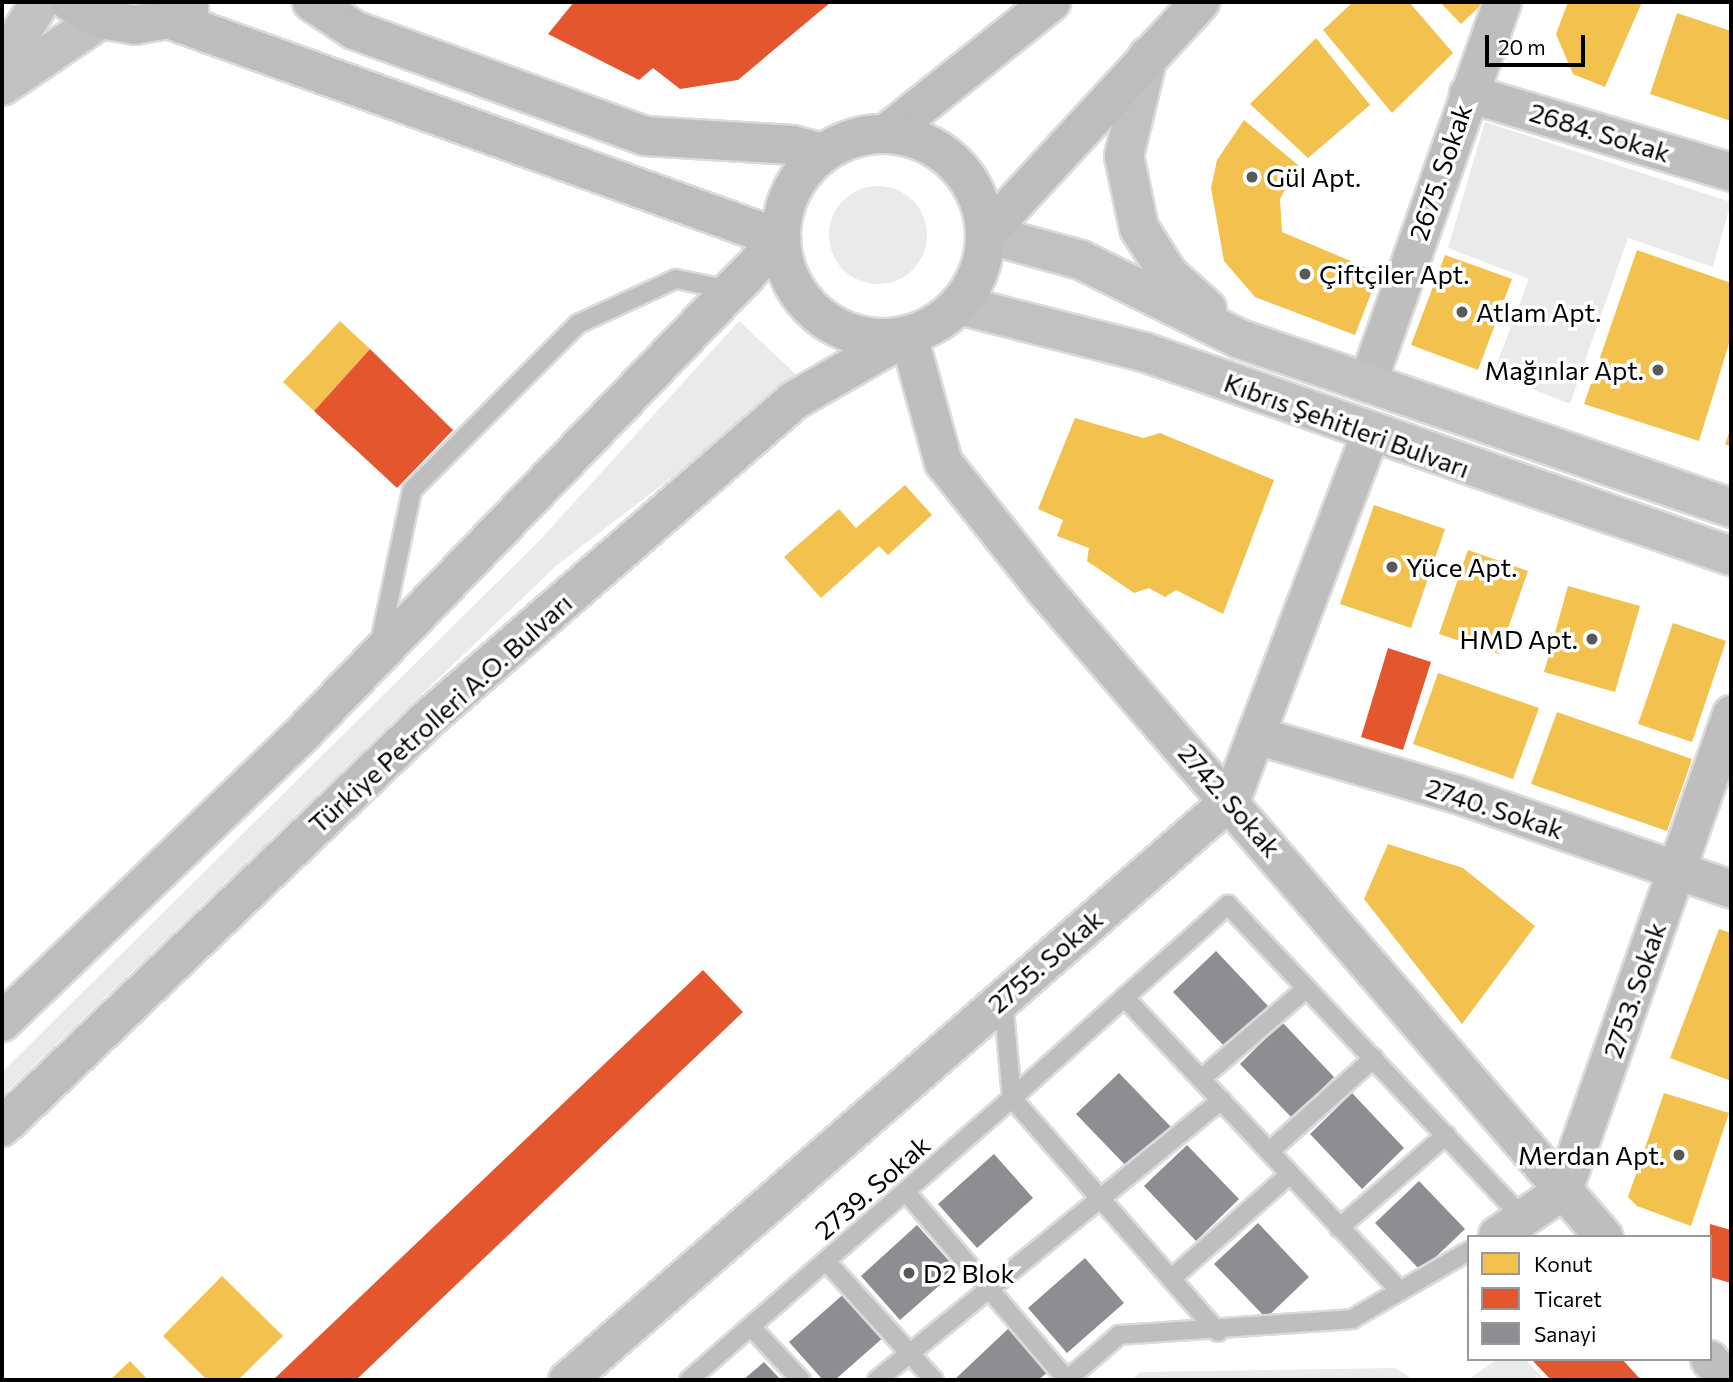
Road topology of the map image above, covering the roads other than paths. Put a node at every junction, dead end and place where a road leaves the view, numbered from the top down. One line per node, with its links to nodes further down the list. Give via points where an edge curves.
1 (40, 2): 9 (main road)
2 (312, 2): 13 (highway, via 354,30 645,136 793,145)
3 (1051, 2): 12 (highway)
4 (1200, 2): 8 (highway)
5 (1502, 2): 11 (street, 2675. Sokak)
6 (86, 11): 7 (highway, via 134,25); 10 (main road)
7 (183, 11): 16 (highway)
8 (1148, 56): 15 (highway); 20 (main road, via 1124,156 1139,228 1169,275)
9 (2, 63)
10 (2, 86)
11 (1468, 93): 14 (street, 2684. Sokak); 21 (street, 2675. Sokak)
12 (887, 133): 13 (highway, via 853,138); 15 (highway, via 916,139 964,173 979,198)
13 (822, 153): 16 (highway, via 800,175 786,203)
14 (1731, 172)
15 (986, 234): 18 (highway, via 974,284); 20 (main road, Kıbrıs Şehitleri Bulvarı, via 1081,260)
16 (781, 239): 17 (highway); 19 (highway, via 786,269 821,318 877,339)
17 (734, 291): 25 (highway); 25 (lane, via 676,279 578,324 412,490)
18 (959, 305): 19 (highway); 22 (main road, Kıbrıs Şehitleri Bulvarı, via 1144,352)
19 (908, 335): 28 (street, 2742. Sokak, via 943,462 1044,589); 39 (highway, Türkiye Petrolleri A.O. Bulvarı, via 793,401 440,708)
20 (1240, 339): 21 (main road, Kıbrıs Şehitleri Bulvarı)
21 (1367, 383): 23 (main road, Kıbrıs Şehitleri Bulvarı)
22 (1369, 436): 24 (main road, Kıbrıs Şehitleri Bulvarı); 27 (street, 2755. Sokak)
23 (1731, 508)
24 (1731, 556)
25 (376, 659): 34 (highway)
26 (1731, 714): 29 (street, 2753. Sokak)
27 (1255, 735): 28 (street, 2755. Sokak); 29 (street, 2740. Sokak)
28 (1231, 799): 33 (street, 2755. Sokak); 43 (street, 2742. Sokak, via 1416,1024)
29 (1676, 868): 30 (street, 2740. Sokak); 43 (street, 2753. Sokak)
30 (1731, 889)
31 (1307, 988): 32 (lane, 2739. Sokak, via 1228,905); 35 (lane); 36 (lane)
32 (1124, 997): 36 (lane); 37 (lane, 2739. Sokak)
33 (1003, 999): 37 (lane); 58 (street, 2755. Sokak)
34 (2, 1022)
35 (1374, 1058): 40 (lane); 41 (lane)
36 (1202, 1078): 38 (lane)
37 (1012, 1098): 44 (lane, 2739. Sokak); 45 (lane)
38 (1221, 1100): 41 (lane); 45 (lane)
39 (2, 1127)
40 (1446, 1136): 46 (lane); 47 (lane)
41 (1271, 1150): 42 (lane)
42 (1290, 1174): 46 (lane); 51 (lane)
43 (1563, 1190): 47 (street); 48 (street, 2742. Sokak)
44 (906, 1192): 50 (lane, 2739. Sokak); 52 (lane)
45 (1102, 1202): 51 (lane); 52 (lane)
46 (1339, 1228): 53 (lane)
47 (1495, 1235)
48 (1602, 1235)
49 (1467, 1252): 53 (lane)
50 (826, 1261): 54 (lane, 2739. Sokak); 56 (lane)
51 (1171, 1279): 55 (lane)
52 (990, 1288): 56 (lane); 63 (lane)
53 (1400, 1291): 55 (lane, via 1352,1319)
54 (751, 1327): 59 (lane, 2739. Sokak); 60 (lane)
55 (1218, 1332): 63 (lane, via 1119,1335)
56 (910, 1352): 61 (lane); 62 (lane)
57 (1711, 1361): 64 (street)
58 (568, 1380)
59 (689, 1380)
60 (801, 1380)
61 (877, 1380)
62 (934, 1380)
63 (1067, 1380)
64 (1727, 1380)

